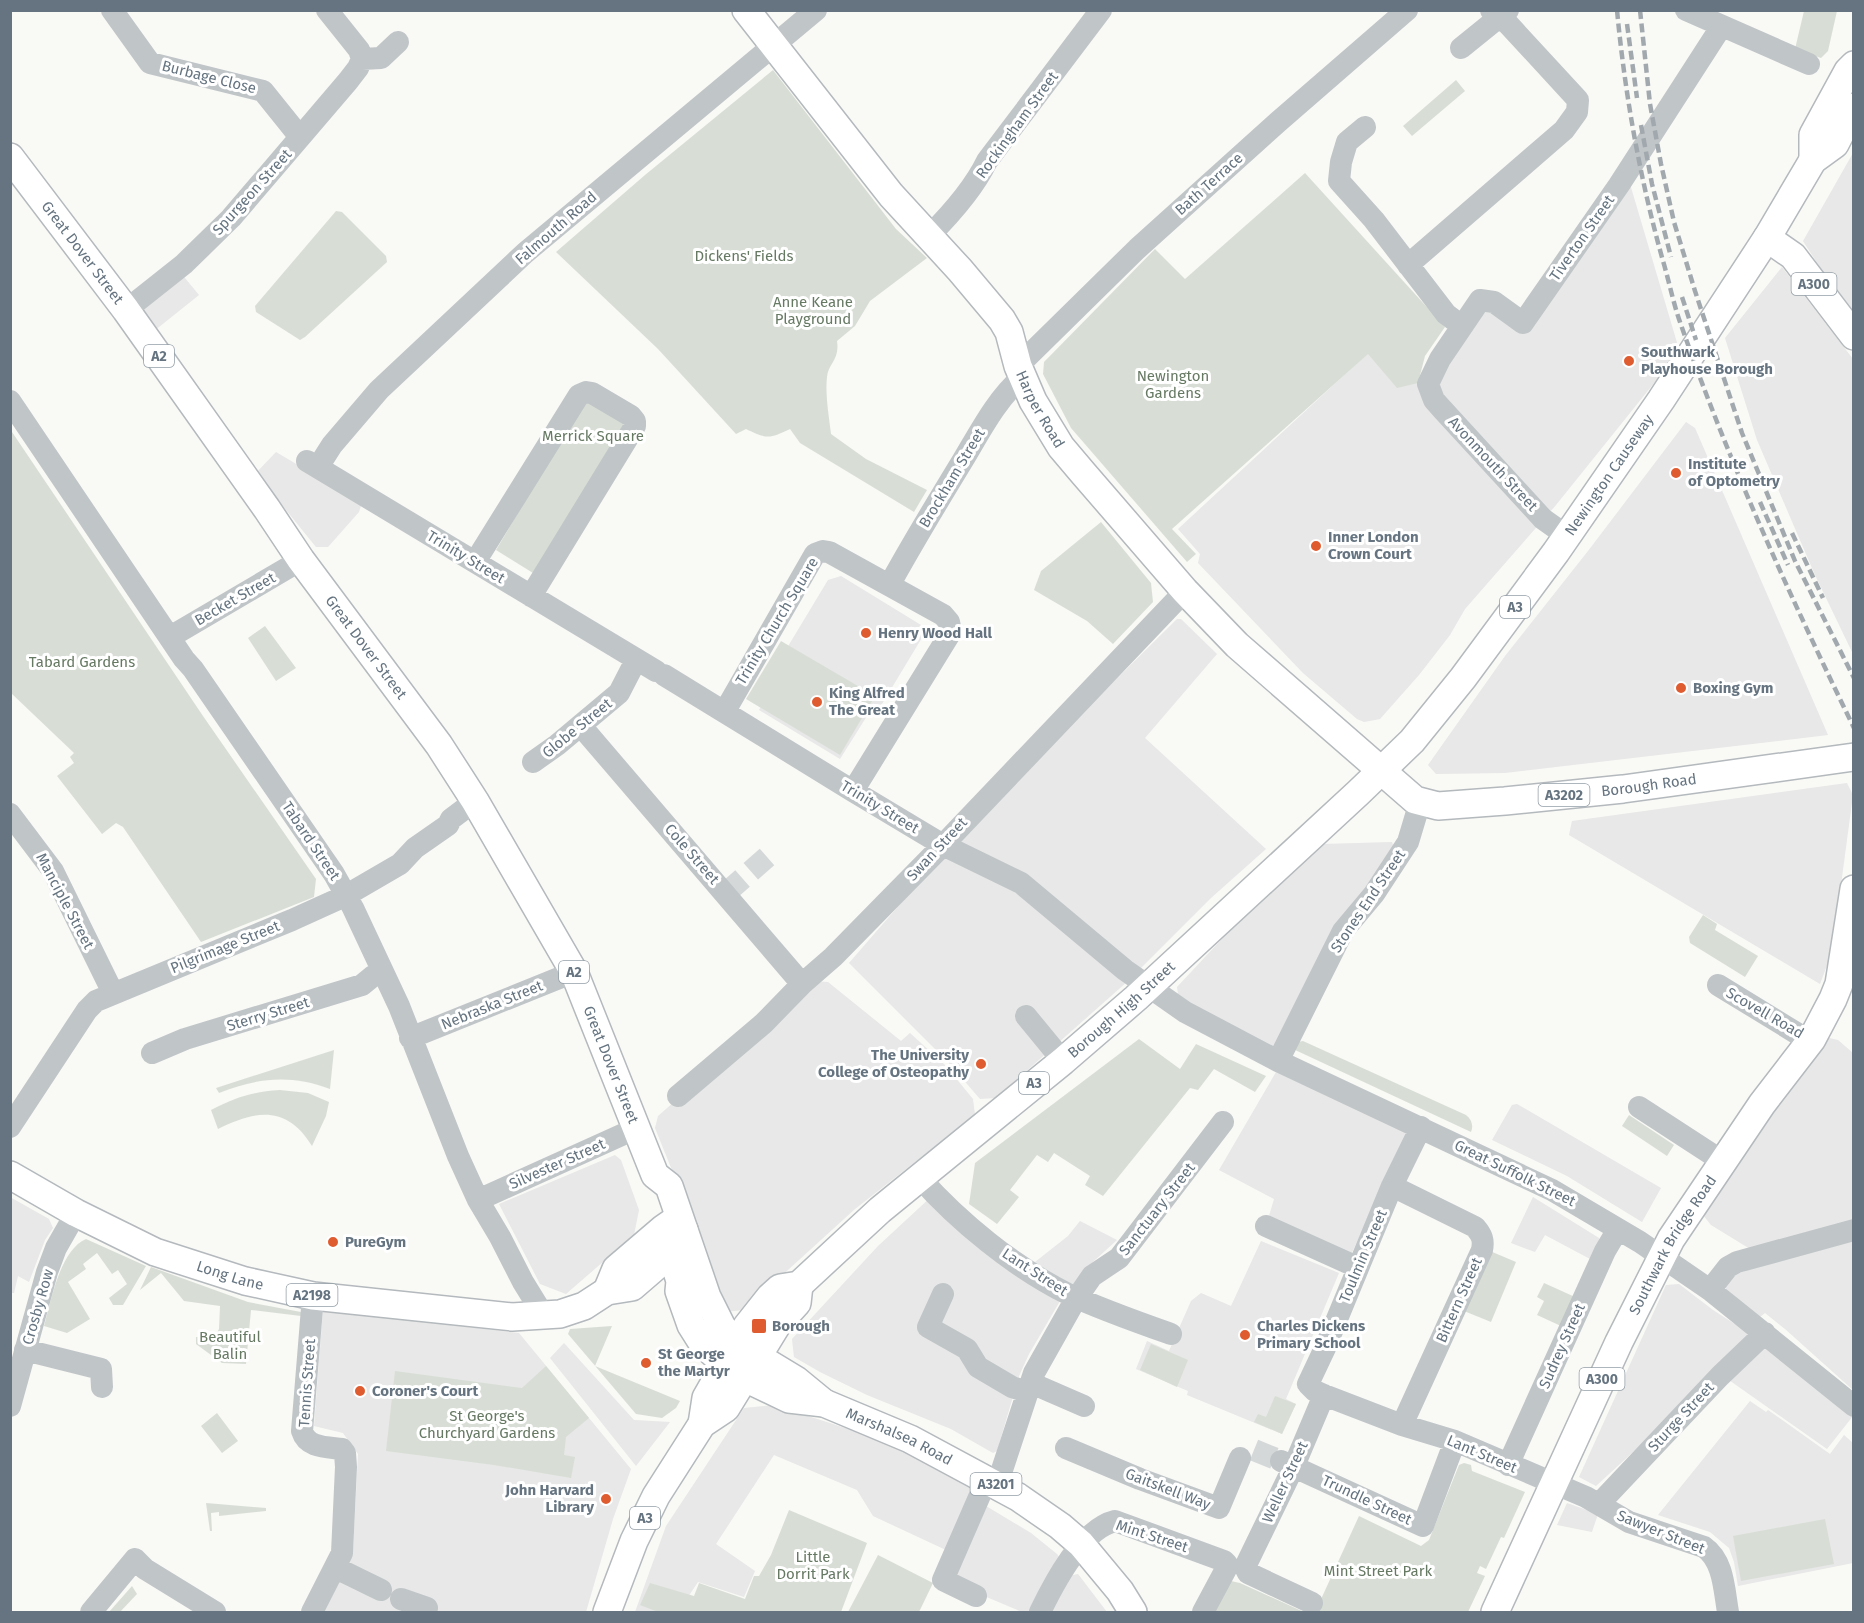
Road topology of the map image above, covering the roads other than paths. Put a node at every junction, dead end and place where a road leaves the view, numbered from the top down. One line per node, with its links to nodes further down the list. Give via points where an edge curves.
1 (327, 10): 13 (street)
2 (746, 10): 11 (main road, Harper Road)
3 (816, 10): 11 (street, Falmouth Road)
4 (1101, 10): 21 (street, Rockingham Street, via 974,183)
5 (1407, 10): 27 (street, Bath Terrace, via 1146,241)
6 (1686, 10): 9 (street)
7 (1499, 13): 12 (street); 23 (street, via 1578,100 1577,112 1564,130)
8 (115, 14): 18 (street, Burbage Close, via 150,63 263,91)
9 (1721, 27): 14 (street); 25 (street, Tiverton Street, via 1619,185 1523,323 1494,302 1480,300)
10 (398, 42): 13 (street, via 381,58)
11 (774, 47): 21 (main road, Harper Road, via 861,158); 30 (street, Falmouth Road, via 525,253 379,390)
12 (1461, 48)
13 (362, 59): 18 (street, Spurgeon Street)
14 (1809, 64)
15 (1854, 65): 20 (main road, Newington Causeway / A3, via 1813,135)
16 (1854, 107): 20 (main road, Newington Causeway / A3, via 1835,144)
17 (1365, 127): 23 (street, via 1347,142 1339,182)
18 (300, 137): 24 (street, Spurgeon Street, via 218,231)
19 (10, 157): 24 (main road, Great Dover Street / A2)
20 (1813, 160): 22 (main road, Newington Causeway / A3)
21 (929, 236): 27 (main road, Harper Road, via 1002,321)
22 (1767, 238): 26 (main road, A300, via 1793,256); 31 (main road, Newington Causeway / A3)
23 (1408, 265): 25 (street, via 1446,315)
24 (126, 310): 32 (main road, Great Dover Street / A2)
25 (1462, 326): 28 (street, Tiverton Street)
26 (1854, 336)
27 (1020, 372): 34 (street, Brockham Street, via 995,406); 35 (main road, Harper Road, via 1042,419 1062,447)
28 (1428, 384): 31 (street, Avonmouth Street, via 1434,400 1457,426 1543,519)
29 (10, 401): 37 (street, Tabard Street)
30 (312, 464): 33 (street, Trinity Street)
31 (1567, 536): 43 (main road, Newington Causeway / A3, via 1453,691)
32 (301, 560): 37 (street, Becket Street); 45 (main road, Great Dover Street / A2, via 439,745)
33 (475, 562): 36 (street, Trinity Street); 36 (street, via 579,395 592,393 631,416 635,426)
34 (890, 584): 39 (street, Trinity Church Square, via 829,552 815,554); 44 (street, Trinity Church Square, via 943,615 951,632)
35 (1185, 591): 43 (main road, Harper Road, via 1238,645); 48 (street, Swan Street)
36 (531, 596): 38 (street, Trinity Street)
37 (170, 637): 50 (street, Tabard Street, via 320,853)
38 (636, 660): 39 (street, Trinity Street); 40 (street, Globe Street, via 618,693)
39 (725, 711): 44 (street, Trinity Street)
40 (581, 726): 42 (street, Globe Street); 53 (street, Cole Street)
41 (1854, 756): 46 (main road, Borough Road / A3202, via 1623,789 1438,806)
42 (533, 762)
43 (1381, 772): 46 (main road); 55 (main road, Borough High Street / A3)
44 (852, 791): 48 (street, Trinity Street)
45 (475, 801): 50 (street, Pilgrimage Street, via 400,864); 52 (main road, Great Dover Street / A2)
46 (1420, 802): 62 (street, Stones End Street, via 1408,842 1374,894 1343,931)
47 (10, 814): 56 (street, Manciple Street, via 53,871)
48 (943, 844): 53 (street, Swan Street); 55 (street, Trinity Street, via 1022,883)
49 (1854, 889): 59 (main road, Southwark Bridge Road / A300, via 1836,993)
50 (345, 896): 51 (street, Tabard Street); 56 (street, Pilgrimage Street)
51 (383, 972): 58 (street, Tabard Street); 60 (street, Sterry Street, via 362,986 184,1039)
52 (574, 972): 58 (street, Nebraska Street); 68 (main road, Great Dover Street / A2)
53 (802, 984): 63 (street, Swan Street, via 764,1023)
54 (1718, 986): 59 (street, Scovell Road)
55 (1148, 987): 61 (main road, Borough High Street / A3); 62 (street, Great Suffolk Street, via 1185,1012)
56 (112, 993): 66 (street, Pilgrimage Street, via 87,1010)
57 (1026, 1016): 61 (street)
58 (410, 1038): 73 (street, Tabard Street)
59 (1812, 1039): 69 (main road, Southwark Bridge Road / A300)
60 (152, 1053)
61 (1063, 1061): 71 (main road, Borough High Street / A3)
62 (1278, 1061): 67 (street, Great Suffolk Street)
63 (678, 1096)
64 (1639, 1107): 69 (street)
65 (1223, 1122): 87 (street, Sanctuary Street, via 1119,1258 1099,1270)
66 (10, 1127)
67 (1421, 1127): 72 (street, Toulmin Street); 76 (street, Great Suffolk Street, via 1552,1190)
68 (637, 1128): 73 (street, Silvester Street); 78 (main road, Great Dover Street / A2, via 655,1175 669,1186)
69 (1722, 1161): 79 (main road, Southwark Bridge Road / A300)
70 (10, 1175): 74 (main road, Long Lane / A2198)
71 (919, 1178): 87 (street, Lant Street, via 1025,1269); 92 (main road, Borough High Street / A3, via 799,1285 780,1288 763,1305)
72 (1392, 1186): 80 (street, Toulmin Street); 99 (street, Bittern Street, via 1475,1227 1483,1241)
73 (478, 1200): 88 (street, Tabard Street, via 523,1282)
74 (76, 1213): 86 (main road, Long Lane / A2198, via 155,1252 245,1281); 91 (street, Crosby Row, via 46,1272)
75 (1266, 1226): 80 (street)
76 (1618, 1229): 79 (street, Great Suffolk Street); 104 (street, Sudrey Street)
77 (1854, 1230): 82 (street, via 1737,1262)
78 (675, 1231): 81 (main road, Long Lane / A2198); 83 (main road, via 616,1269); 84 (main road, Great Dover Street / A2); 92 (main road, Great Dover Street / A2)
79 (1662, 1257): 82 (street, Great Suffolk Street); 106 (main road, Southwark Bridge Road / A300)
80 (1357, 1268): 95 (street, Toulmin Street, via 1308,1384)
81 (649, 1273): 83 (main road, Long Lane / A2198, via 632,1287); 84 (main road, via 668,1280)
82 (1710, 1290): 89 (street, Great Suffolk Street)
83 (607, 1291): 88 (main road, Long Lane / A2198, via 584,1306)
84 (679, 1291): 92 (main road, Great Dover Street / A2, via 687,1316 703,1344)
85 (943, 1294): 94 (street, via 928,1327 967,1349 978,1367 1012,1387)
86 (313, 1296): 88 (main road, Long Lane / A2198, via 513,1317); 110 (street, Tennis Street, via 303,1431 309,1442 345,1453 342,1553)
87 (1077, 1297): 90 (street, Lant Street); 94 (street, Sanctuary Street)
88 (547, 1316)
89 (1765, 1333): 98 (street, Great Suffolk Street); 107 (street, Sturge Street)
90 (1171, 1335)
91 (20, 1357): 93 (street, via 101,1369); 96 (street, Crosby Row)
92 (741, 1360): 105 (main road, Marshalsea Road / A3201, via 789,1399 824,1404 910,1439); 118 (main road, Borough High Street / A3, via 706,1398 702,1425 650,1507)
93 (102, 1387)
94 (1029, 1388): 97 (street, via 1047,1389); 105 (street, Sanctuary Street)
95 (1317, 1391): 99 (street, Lant Street); 103 (street, Weller Street)
96 (10, 1406)
97 (1084, 1406)
98 (1854, 1406)
99 (1402, 1425): 100 (street, Lant Street)
100 (1455, 1441): 103 (street, Trundle Street, via 1423,1526); 104 (street, Lant Street)
101 (1066, 1448): 102 (street, Gaitskell Way, via 1219,1508)
102 (1240, 1458)
103 (1287, 1463): 109 (street, Weller Street)
104 (1508, 1465): 106 (street, Lant Street)
105 (992, 1482): 108 (main road, Marshalsea Road / A3201, via 1051,1519); 111 (street, Sanctuary Street, via 943,1580)
106 (1554, 1484): 107 (street, Sawyer Street); 121 (main road, Southwark Bridge Road / A300)
107 (1599, 1504): 122 (street, Sawyer Street, via 1629,1522 1712,1552 1718,1561)
108 (1081, 1544): 109 (street, Mint Street, via 1106,1523 1115,1521); 114 (street); 119 (main road, Marshalsea Road / A3201)
109 (1236, 1565): 112 (street, Mint Street); 120 (street, Weller Street, via 1226,1569)
110 (336, 1568): 113 (street); 117 (street, Tennis Street)
111 (976, 1596)
112 (1312, 1603)
113 (427, 1608)
114 (1045, 1611)
115 (91, 1612): 116 (street, via 135,1559)
116 (215, 1612)
117 (312, 1612)
118 (607, 1612)
119 (1133, 1612)
120 (1203, 1612)
121 (1495, 1612)
122 (1728, 1612)

